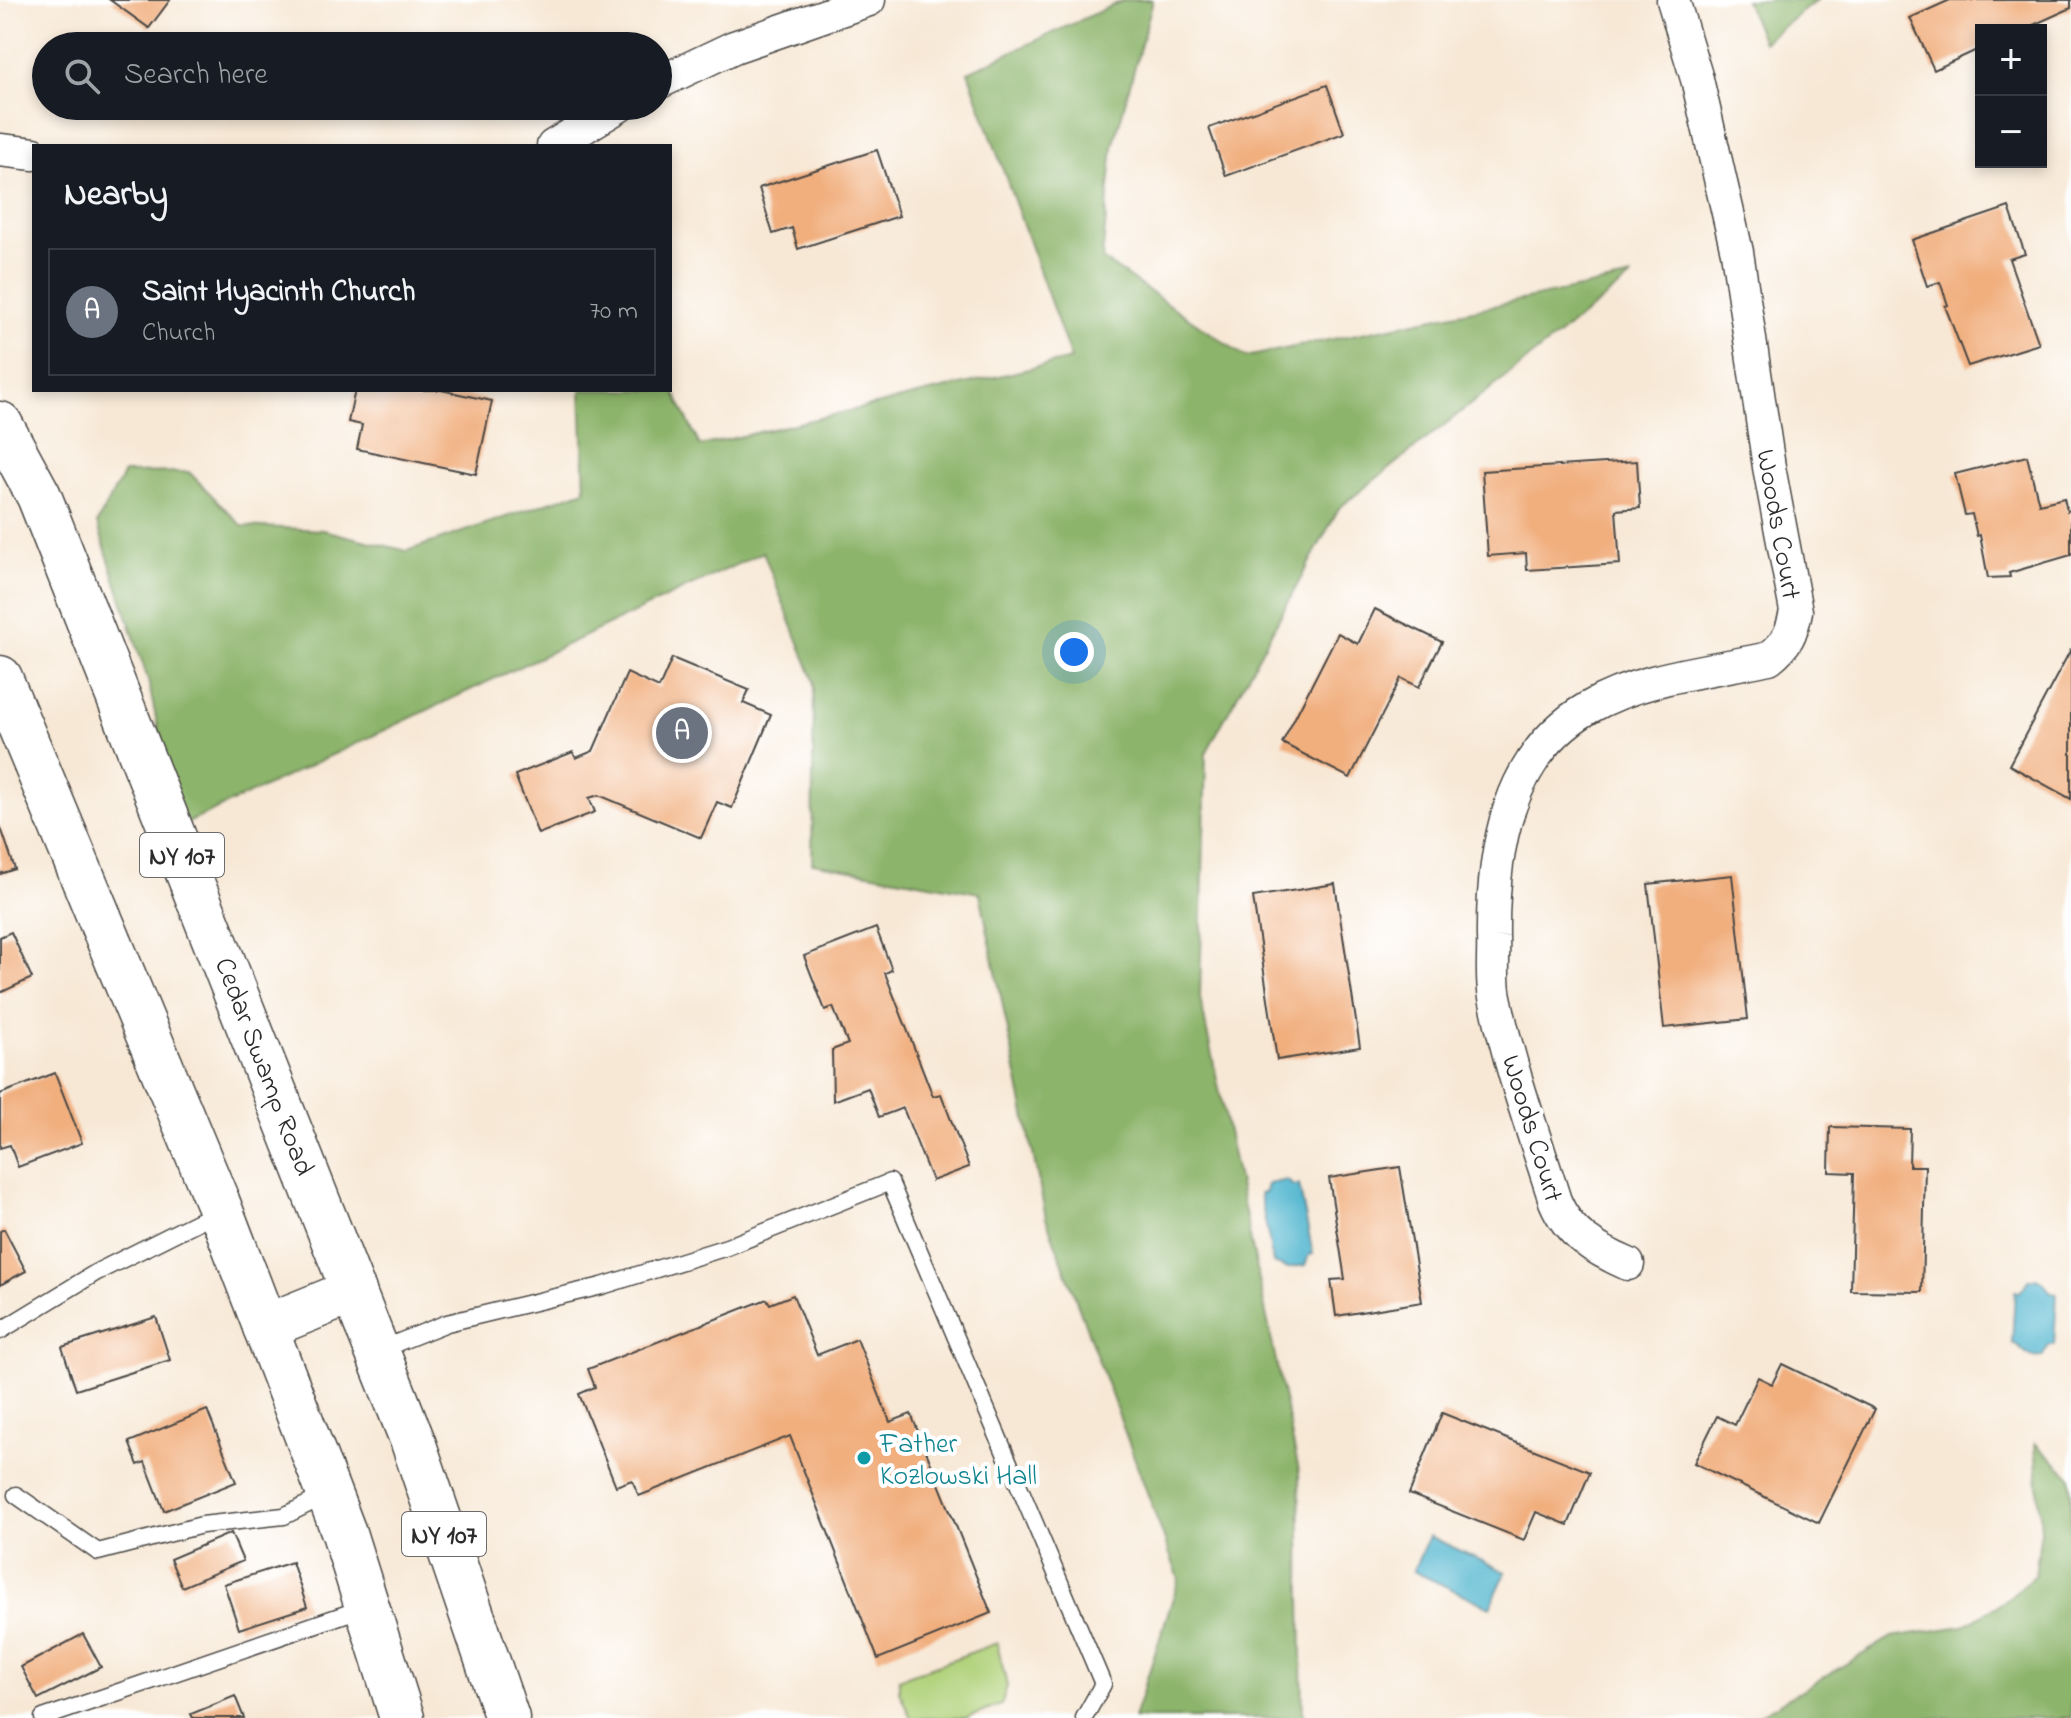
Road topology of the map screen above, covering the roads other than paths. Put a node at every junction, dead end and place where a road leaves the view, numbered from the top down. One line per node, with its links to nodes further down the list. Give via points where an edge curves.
1 (869, 0): 3 (street, via 734,47)
2 (1673, 0): 11 (street, Woods Court, via 1737,252 1796,611 1792,634 1769,658 1633,688 1588,708 1555,734 1534,758 1509,804 1493,882 1494,995 1555,1201 1580,1238)
3 (672, 76)
4 (596, 120): 5 (street)
5 (556, 144)
6 (0, 150): 7 (street)
7 (32, 154)
8 (0, 424): 12 (main road, Cedar Swamp Road / NY 107, via 39,496)
9 (0, 678): 10 (main road)
10 (221, 1211): 13 (main road); 14 (lane, via 97,1272)
11 (1628, 1264)
12 (354, 1291): 13 (main road); 15 (main road, Cedar Swamp Road / NY 107)
13 (265, 1327): 16 (main road)
14 (0, 1331)
15 (377, 1351): 21 (main road, Cedar Swamp Road / NY 107); 22 (lane, via 447,1323 602,1286 727,1247 890,1182 1103,1684)
16 (330, 1494): 17 (lane, via 284,1516 202,1525 98,1552); 18 (main road)
17 (16, 1495)
18 (367, 1606): 19 (lane); 20 (main road)
19 (43, 1718)
20 (402, 1718)
21 (507, 1718)
22 (1084, 1718)

